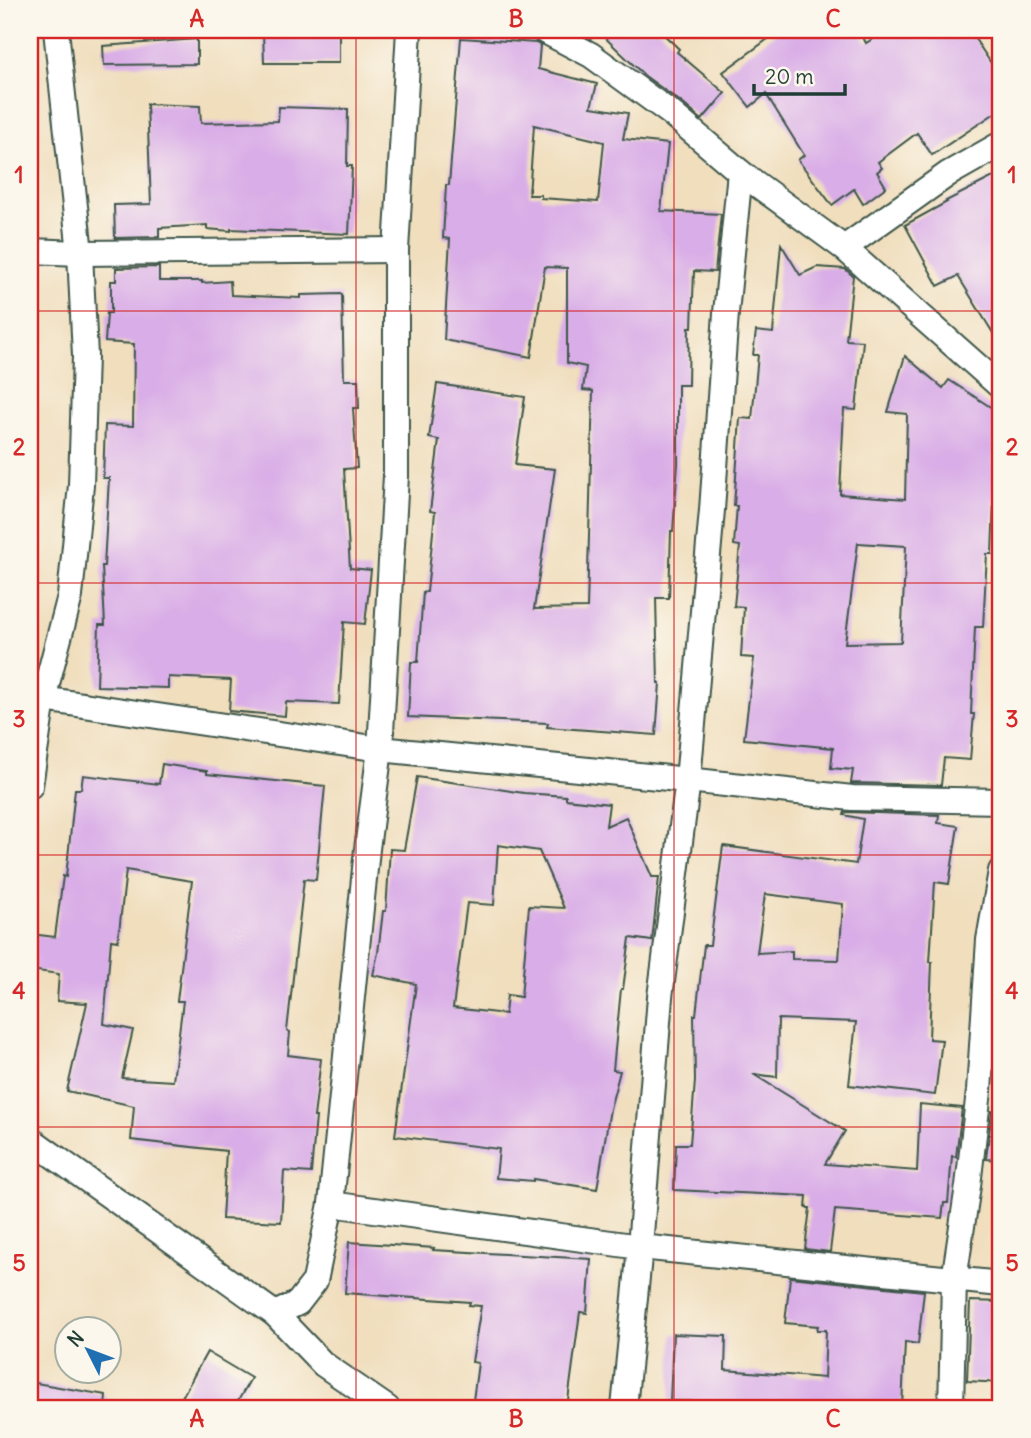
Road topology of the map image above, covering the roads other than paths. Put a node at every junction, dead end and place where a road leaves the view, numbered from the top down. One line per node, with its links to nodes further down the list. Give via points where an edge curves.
1 (56, 30): 9 (street)
2 (409, 30): 7 (street)
3 (543, 30): 5 (street, via 591,55 672,114)
4 (1001, 144): 6 (street, via 948,174)
5 (740, 172): 6 (street); 13 (street)
6 (844, 248): 10 (street)
7 (396, 250): 9 (street); 12 (street, via 396,476)
8 (30, 251): 9 (street)
9 (80, 253): 11 (street, via 85,356 70,596)
10 (1001, 387)
11 (36, 699): 12 (street); 14 (street)
12 (380, 749): 13 (street); 18 (street)
13 (688, 779): 15 (street, via 852,798); 19 (street, via 660,997)
14 (30, 786)
15 (1001, 801)
16 (1001, 871): 20 (street, via 989,940 979,1091)
17 (30, 1139): 22 (street)
18 (331, 1204): 19 (street); 22 (street, via 315,1281 298,1303)
19 (640, 1247): 20 (street); 24 (street)
20 (954, 1280): 21 (street); 25 (street)
21 (1001, 1284)
22 (275, 1314): 23 (street, via 323,1364)
23 (387, 1408)
24 (624, 1408)
25 (951, 1408)

